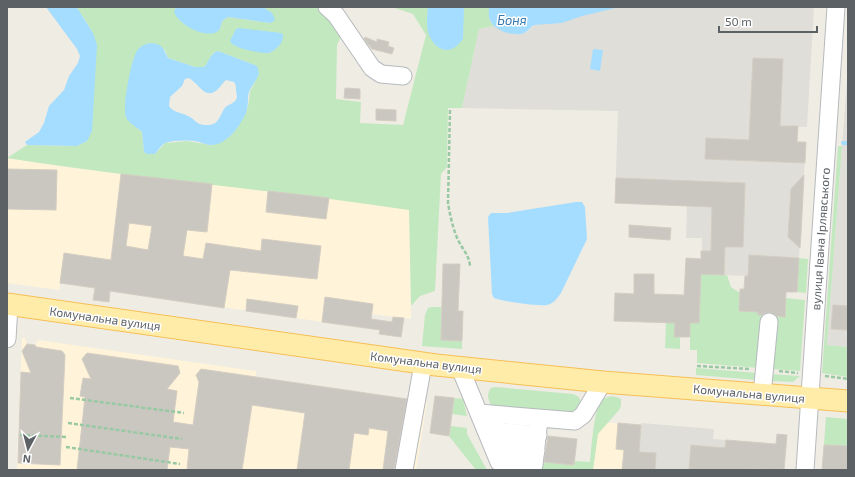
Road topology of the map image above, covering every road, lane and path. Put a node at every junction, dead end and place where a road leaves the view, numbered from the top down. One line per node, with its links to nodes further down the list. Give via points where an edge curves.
1 (327, 7): 3 (street, via 336,15 372,68 381,74)
2 (836, 7): 14 (street, вулиця Івана Ірлявського)
3 (403, 76)
4 (450, 110): 5 (path, via 448,203 455,233 467,252)
5 (470, 266)
6 (8, 304): 8 (street); 9 (main road, Комунальна вулиця)
7 (769, 322): 12 (street)
8 (7, 339)
9 (423, 364): 10 (main road, Комунальна вулиця); 26 (street)
10 (460, 368): 11 (main road, Комунальна вулиця); 17 (street)
11 (603, 382): 12 (main road, Комунальна вулиця); 21 (street, via 583,415)
12 (762, 395): 14 (main road, Комунальна вулиця)
13 (70, 398): 16 (path)
14 (810, 399): 15 (main road, Комунальна вулиця); 27 (street, вулиця Івана Ірлявського)
15 (848, 401)
16 (184, 413)
17 (479, 413): 19 (street); 21 (street)
18 (68, 424): 23 (path)
19 (486, 430): 21 (street); 21 (street, via 498,460 531,466 535,464)
20 (20, 435): 22 (path)
21 (538, 435)
22 (67, 437)
23 (182, 439)
24 (66, 447): 25 (path)
25 (180, 464)
26 (404, 470)
27 (805, 470)

